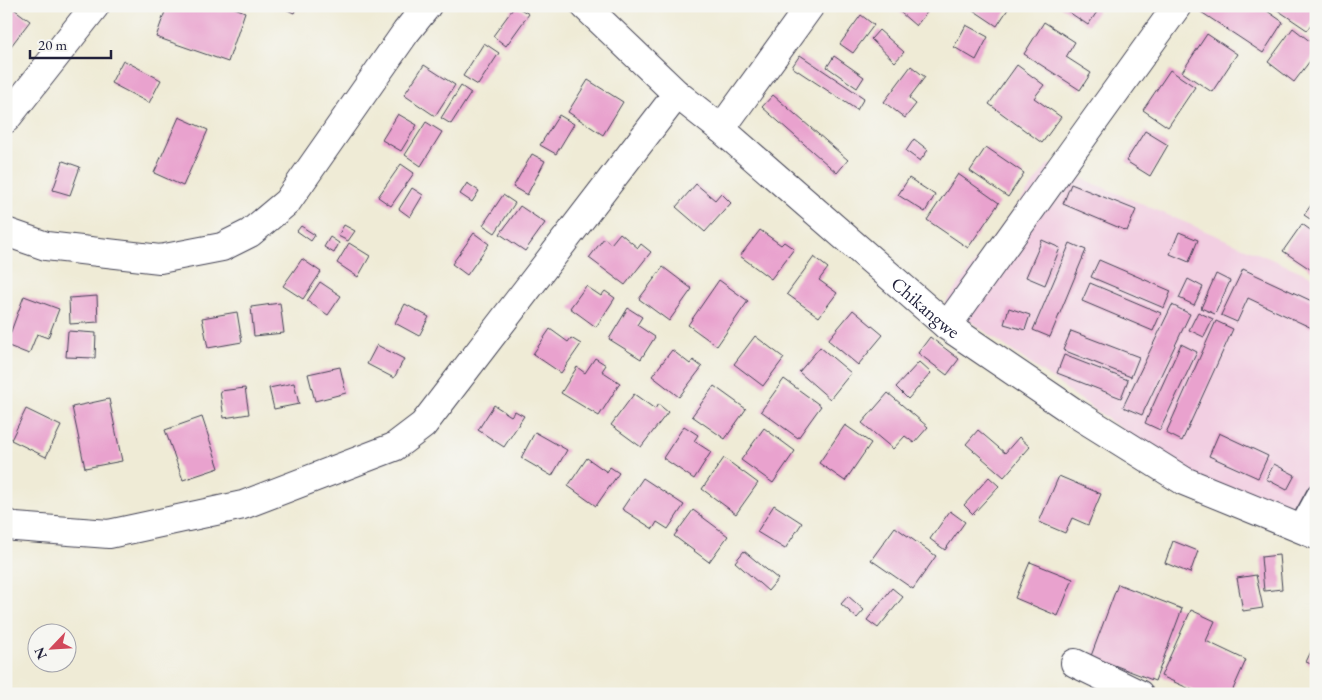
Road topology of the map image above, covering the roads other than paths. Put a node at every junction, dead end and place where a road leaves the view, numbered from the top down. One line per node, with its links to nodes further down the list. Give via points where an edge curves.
1 (95, 6): 7 (street)
2 (427, 6): 9 (street, via 287,202 250,233 222,247 160,259 46,246)
3 (584, 6): 6 (street, Chikangwe)
4 (810, 6): 8 (street)
5 (1177, 6): 10 (street)
6 (677, 94): 8 (street, Chikangwe); 12 (street, via 423,425 394,447 243,504 109,534 14,528)
7 (6, 119)
8 (721, 129): 10 (street, Chikangwe)
9 (6, 232)
10 (947, 326): 13 (street, Chikangwe, via 1184,482)
11 (1316, 492): 13 (lane)
12 (6, 523)
13 (1306, 531)
14 (1075, 663): 15 (street)
15 (1139, 694)

